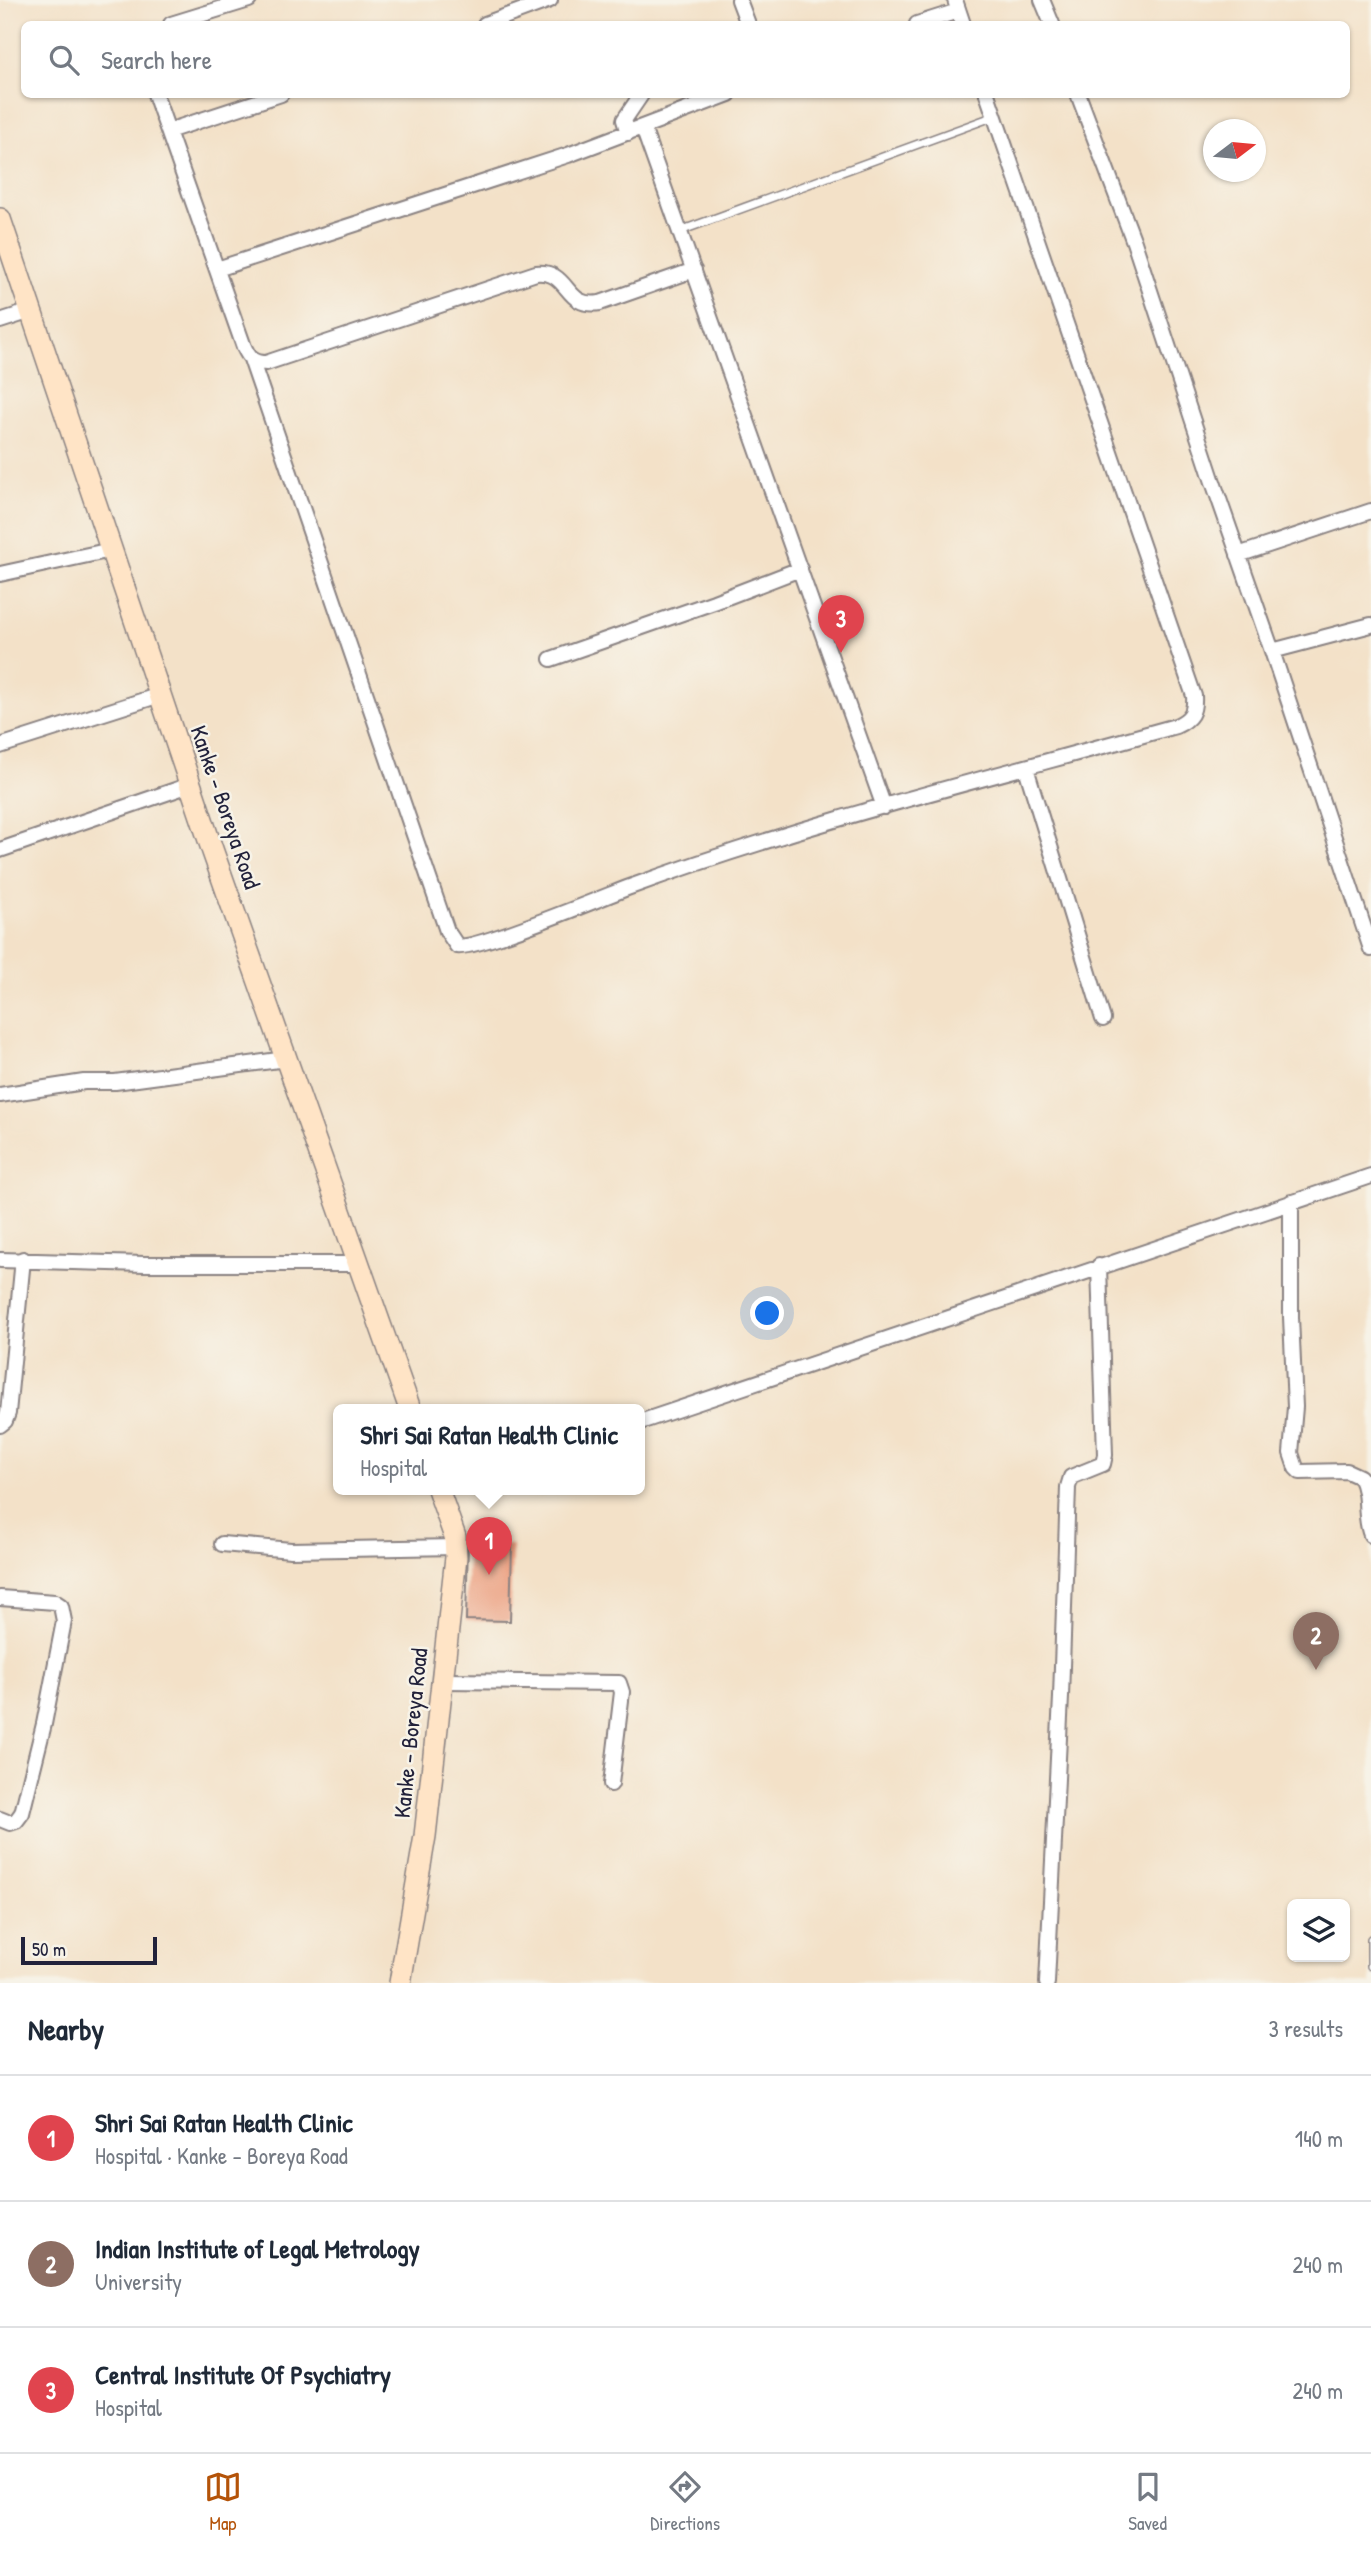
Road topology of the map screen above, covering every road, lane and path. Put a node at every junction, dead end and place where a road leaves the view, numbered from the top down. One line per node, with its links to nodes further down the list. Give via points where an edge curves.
1 (249, 0): 6 (street)
2 (550, 0): 7 (street)
3 (739, 0): 8 (street)
4 (1042, 0): 10 (street)
5 (959, 12): 9 (street)
6 (181, 21)
7 (493, 21)
8 (747, 21)
9 (928, 21)
10 (1051, 21)
11 (156, 98): 19 (street)
12 (269, 98): 19 (street)
13 (639, 98): 20 (street, via 624,120)
14 (719, 98): 18 (street)
15 (989, 98): 17 (street)
16 (1080, 98): 30 (street, via 1134,242)
17 (995, 116): 22 (lane); 38 (street, via 1195,706 1187,722 1177,726)
18 (643, 128): 20 (street); 22 (street)
19 (168, 131): 23 (street)
20 (628, 134): 23 (street)
21 (0, 219): 25 (street, Kanke - Boreya Road)
22 (680, 231): 24 (street)
23 (217, 269): 27 (street)
24 (694, 270): 27 (street, via 589,305 577,300 551,274 536,273 266,363); 31 (street)
25 (31, 311): 26 (street); 29 (street, Kanke - Boreya Road)
26 (0, 321)
27 (251, 359): 40 (street, via 447,931 457,946 469,946 738,849)
28 (1371, 511): 30 (street)
29 (111, 550): 32 (street); 36 (street, Kanke - Boreya Road)
30 (1238, 555): 34 (street)
31 (800, 569): 35 (street); 40 (street)
32 (0, 575)
33 (1371, 625): 34 (street)
34 (1272, 651): 42 (street)
35 (551, 659)
36 (160, 695): 37 (street); 39 (street, Kanke - Boreya Road)
37 (0, 746)
38 (1027, 768): 40 (street); 43 (street)
39 (190, 785): 41 (street); 44 (street, Kanke - Boreya Road)
40 (884, 807)
41 (0, 850)
42 (1371, 949)
43 (1103, 1019)
44 (286, 1059): 45 (street); 50 (street, Kanke - Boreya Road)
45 (0, 1095)
46 (1371, 1176): 47 (street)
47 (1291, 1202): 51 (street); 56 (street, via 1295,1407 1291,1453 1300,1472 1347,1471 1360,1477)
48 (0, 1259): 49 (street)
49 (23, 1259): 50 (street); 54 (street, via 8,1413)
50 (358, 1264): 52 (street, Kanke - Boreya Road)
51 (1099, 1266): 53 (street); 66 (street, via 1105,1460 1071,1477 1068,1487)
52 (408, 1404)
53 (645, 1420)
54 (0, 1425)
55 (441, 1495): 58 (street, Kanke - Boreya Road)
56 (1371, 1535)
57 (222, 1544): 58 (street, via 291,1550)
58 (456, 1547): 60 (street, Kanke - Boreya Road)
59 (0, 1598): 62 (street, via 55,1602 61,1606 64,1621 22,1813 16,1821)
60 (443, 1681): 61 (street, via 619,1683 622,1692); 65 (street, Kanke - Boreya Road, via 425,1836)
61 (611, 1784)
62 (0, 1819)
63 (1371, 1940): 64 (lane)
64 (1371, 1966)
65 (400, 1983)
66 (1047, 1983)

